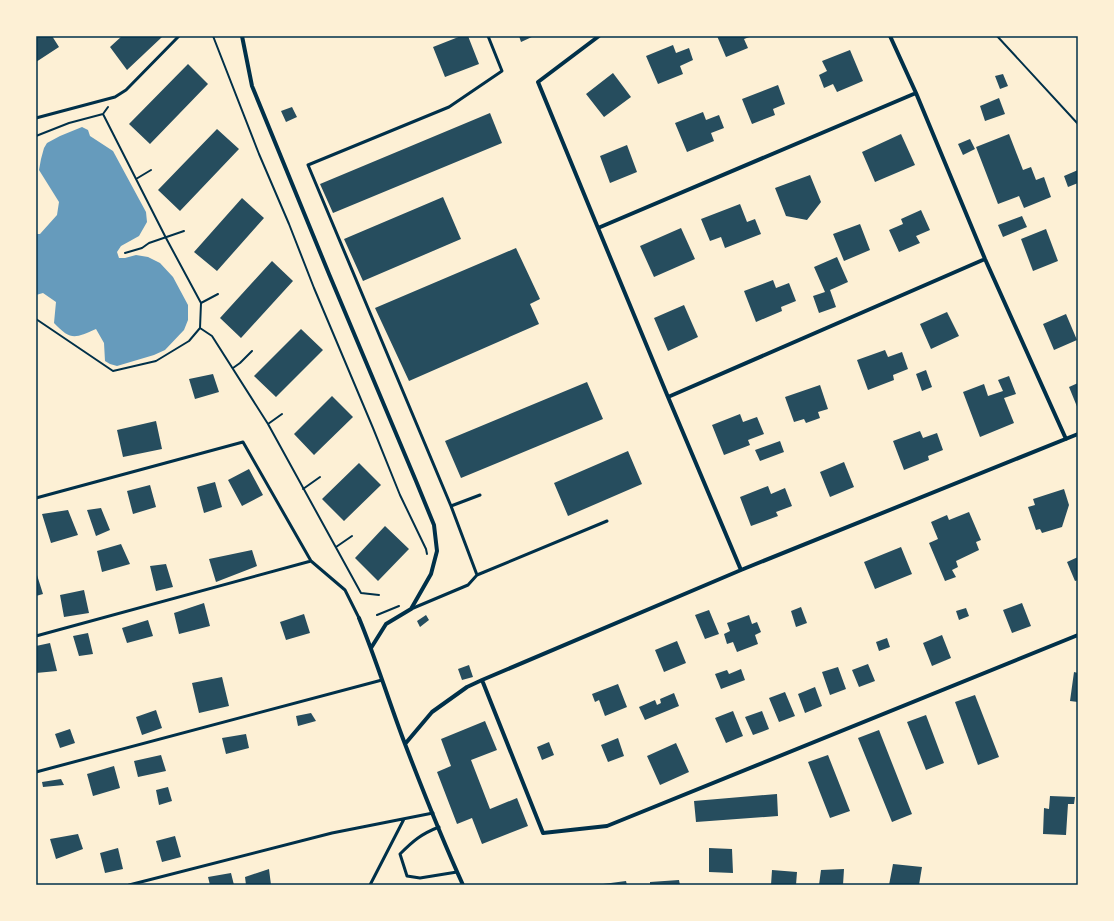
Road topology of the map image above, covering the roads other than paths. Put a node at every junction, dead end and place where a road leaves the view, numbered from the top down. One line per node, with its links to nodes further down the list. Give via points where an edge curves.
1 (179, 36): 7 (lane, via 126,90 115,97)
2 (242, 36): 20 (street, via 252,86 434,525 437,551 431,574)
3 (488, 36): 15 (lane, via 502,71 449,107 308,165)
4 (599, 36): 8 (street, via 538,82)
5 (890, 36): 6 (street)
6 (916, 93): 8 (street); 9 (street)
7 (36, 118)
8 (598, 228): 10 (street)
9 (985, 259): 10 (street); 12 (street)
10 (668, 397): 18 (street)
11 (1078, 434): 12 (street)
12 (1066, 439): 18 (street)
13 (480, 495): 15 (lane)
14 (36, 498): 17 (lane, via 243,442)
15 (451, 506): 19 (lane)
16 (607, 522): 19 (lane)
17 (311, 561): 21 (lane, via 345,590); 23 (lane)
18 (741, 570): 26 (street)
19 (477, 575): 20 (lane, via 468,585)
20 (411, 609): 24 (street, via 386,624)
21 (359, 618): 24 (street)
22 (1078, 635): 26 (street, via 607,826 543,833)
23 (36, 636)
24 (371, 648): 25 (street)
25 (382, 680): 27 (street); 28 (lane)
26 (482, 680): 27 (street, via 467,687 432,712)
27 (405, 744): 29 (street)
28 (36, 772)
29 (433, 813): 30 (lane); 31 (street)
30 (404, 819): 33 (lane, via 332,833); 34 (lane)
31 (439, 827): 32 (street); 32 (lane, via 413,841 400,854 407,876 420,878)
32 (457, 872): 35 (street)
33 (129, 885)
34 (370, 885)
35 (463, 885)

